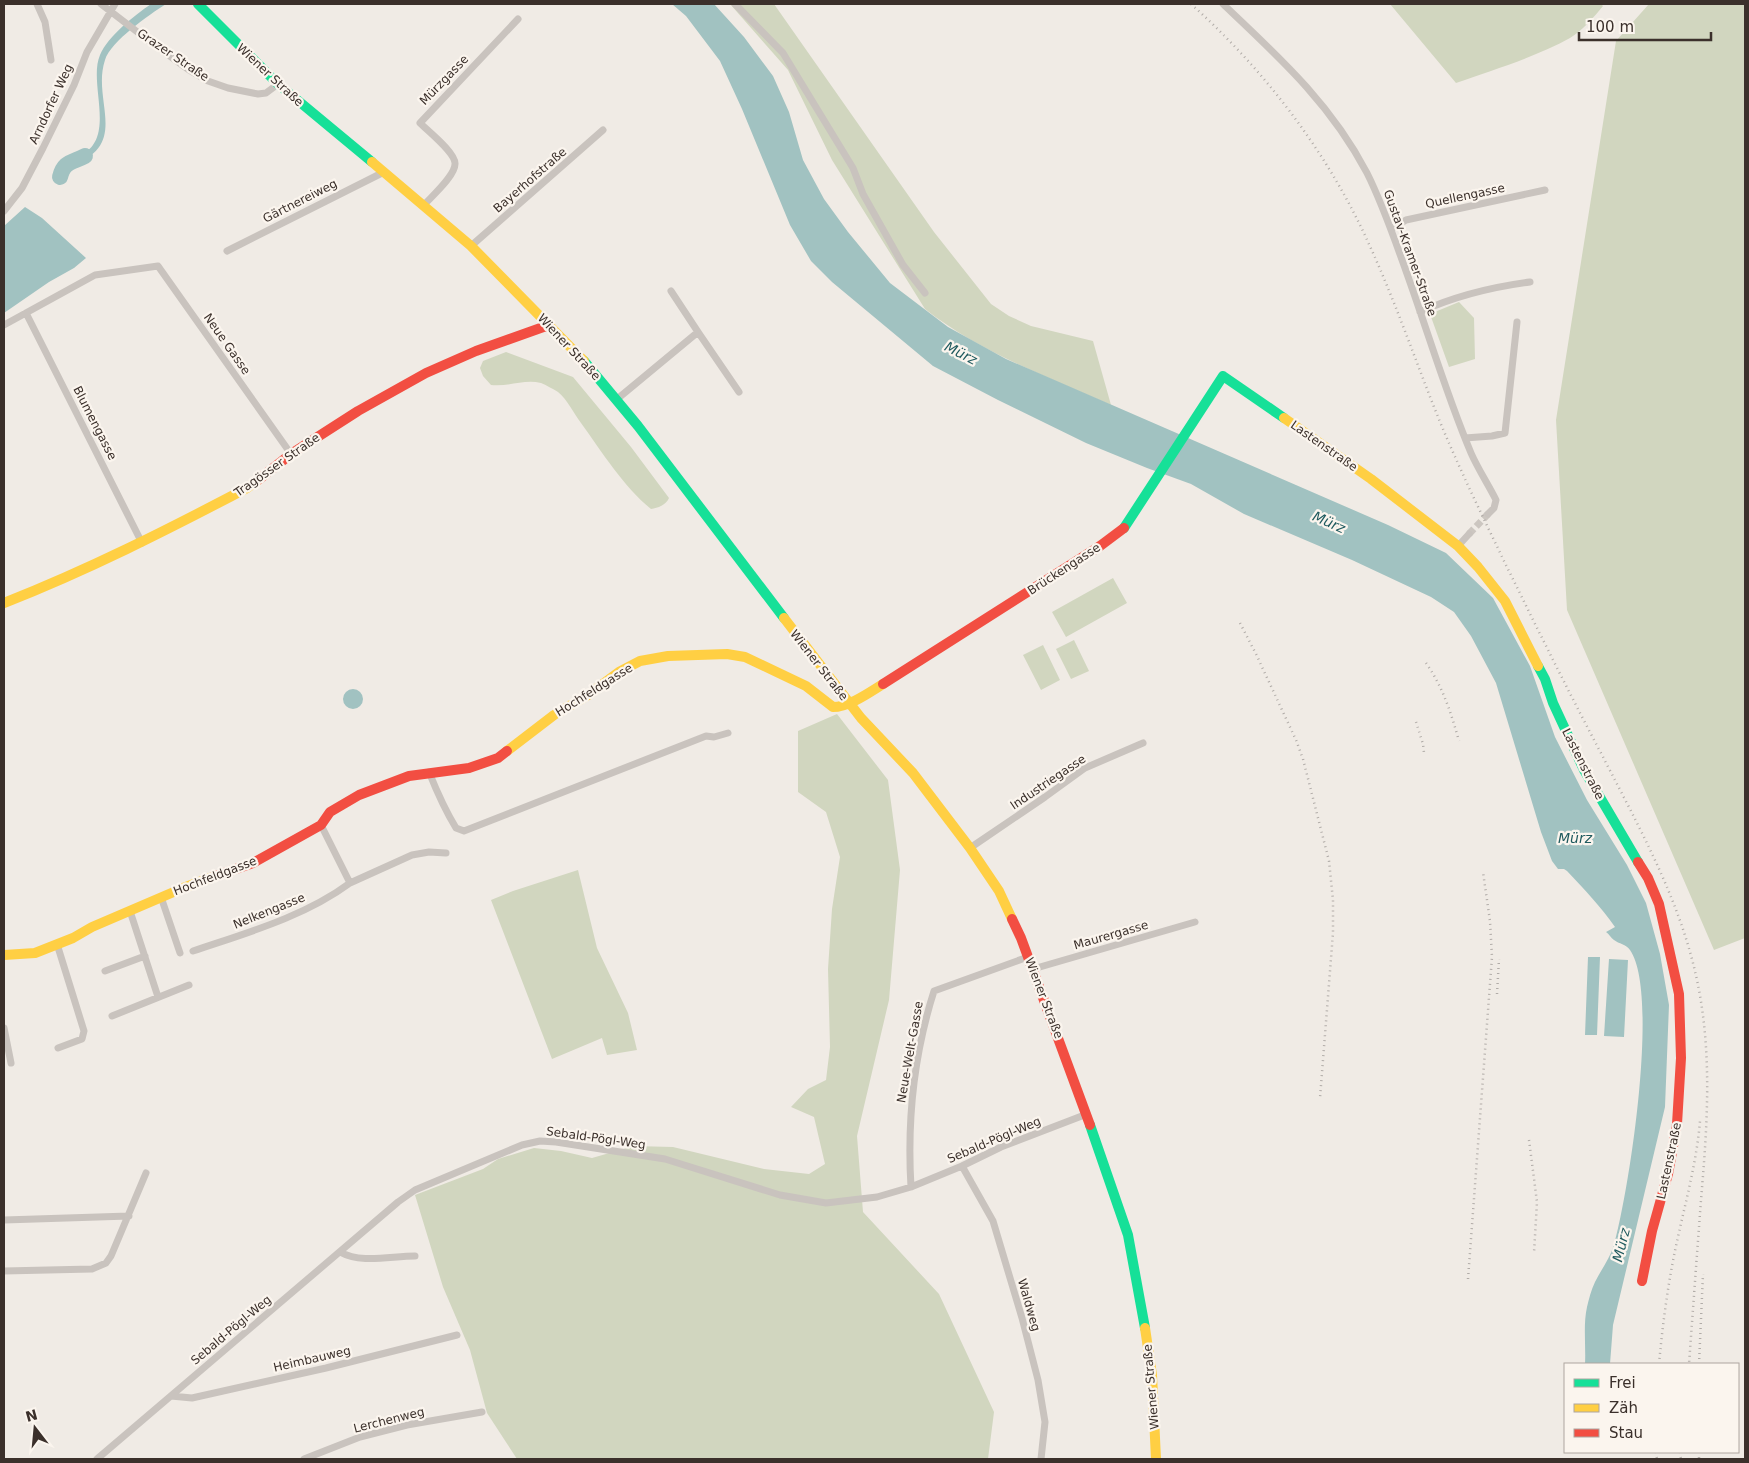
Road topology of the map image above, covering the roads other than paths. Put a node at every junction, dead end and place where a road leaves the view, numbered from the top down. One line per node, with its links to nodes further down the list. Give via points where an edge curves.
1 (37, 4): 9 (street, via 45,22)
2 (102, 4): 7 (street, Grazer Straße)
3 (115, 4): 7 (street, Arndorfer Weg)
4 (198, 4): 10 (street, Wiener Straße)
5 (735, 4): 21 (street, via 783,53 853,168 863,194 903,265)
6 (1224, 4): 16 (street, Gustav-Kramer-Straße, via 1331,115 1367,173)
7 (111, 10): 10 (street, Grazer Straße, via 208,81 258,94 266,93); 15 (street, Arndorfer Weg, via 87,52 74,85 22,188)
8 (518, 19): 14 (street, Mürzgasse, via 420,122 448,150 455,162 449,177)
9 (51, 60)
10 (278, 84): 12 (street, Wiener Straße)
11 (603, 130): 17 (street, Bayerhofstraße)
12 (384, 172): 14 (street, Wiener Straße); 18 (street, Gärtnereiweg)
13 (1545, 190): 16 (street, Quellengasse, via 1406,220)
14 (424, 205): 17 (street, Wiener Straße)
15 (4, 211)
16 (1392, 229): 22 (street, Gustav-Kramer-Straße)
17 (471, 246): 25 (street, Wiener Straße)
18 (227, 250)
19 (1530, 282): 22 (street, via 1457,297)
20 (671, 291): 27 (street)
21 (925, 293)
22 (1420, 312): 31 (street, Gustav-Kramer-Straße)
23 (26, 313): 26 (street); 32 (street, Neue Gasse, via 95,274 158,266); 35 (street, Blumengasse)
24 (1518, 322): 31 (street, via 1505,434)
25 (549, 324): 30 (street, Wiener Straße); 32 (street, Tragösser Straße, via 426,372)
26 (4, 325)
27 (698, 332): 29 (street); 30 (street)
28 (1223, 376): 36 (street, Lastenstraße, via 1371,479); 38 (street, Brückengasse, via 1126,527)
29 (739, 392)
30 (616, 400): 38 (street, Wiener Straße)
31 (1465, 438): 33 (street, Gustav-Kramer-Straße, via 1496,500)
32 (291, 454): 35 (street, Tragösser Straße, via 247,488)
33 (1488, 514)
34 (1469, 534): 36 (street)
35 (142, 543): 37 (street, Tragösser Straße)
36 (1458, 546): 72 (street, Lastenstraße, via 1505,601 1545,679 1584,770 1648,878 1659,904 1679,994 1681,1058 1677,1124)
37 (4, 603)
38 (849, 703): 41 (street, Hochfeldgasse, via 834,707 806,686 745,657 727,654 668,656 640,661 619,672 554,715 498,758 469,768); 43 (street, Wiener Straße, via 913,773)
39 (728, 733): 41 (street, via 714,738 706,736 464,831 456,828 448,816)
40 (1143, 743): 43 (street, Industriegasse, via 1085,768)
41 (429, 772): 42 (street, Hochfeldgasse, via 359,795 330,812)
42 (321, 825): 45 (street); 46 (street, Hochfeldgasse, via 253,863)
43 (970, 848): 54 (street, Wiener Straße, via 999,891)
44 (446, 853): 45 (street, via 412,855)
45 (350, 883): 50 (street, Nelkengasse, via 330,898 262,927)
46 (161, 897): 47 (street, Hochfeldgasse); 51 (street, Hochfeldgasse)
47 (130, 911): 49 (street, Hochfeldgasse); 53 (street)
48 (1195, 922): 55 (street, Maurergasse)
49 (57, 944): 52 (street, Hochfeldgasse, via 35,952); 61 (street, via 84,1031 82,1039)
50 (193, 951)
51 (180, 953)
52 (4, 955)
53 (145, 956): 56 (street); 58 (street)
54 (1028, 957): 55 (street, Wiener Straße); 66 (street, Neue-Welt-Gasse, via 934,991 911,1106)
55 (1033, 969): 63 (street, Wiener Straße)
56 (105, 971)
57 (189, 985): 58 (street)
58 (158, 997): 59 (street)
59 (112, 1016)
60 (4, 1028): 62 (street)
61 (58, 1048)
62 (11, 1063)
63 (1087, 1114): 64 (street, Sebald-Pögl-Weg, via 1000,1147); 79 (street, Wiener Straße, via 1128,1235 1152,1375)
64 (962, 1166): 66 (street, Sebald-Pögl-Weg); 78 (street, Waldweg, via 993,1221 1022,1318 1045,1422)
65 (146, 1173): 67 (street)
66 (911, 1187): 69 (street, Sebald-Pögl-Weg, via 877,1197 826,1203 780,1194 665,1159 540,1141 522,1145 415,1190)
67 (129, 1216): 68 (street); 71 (street, via 111,1256 106,1263 92,1270)
68 (4, 1220)
69 (340, 1252): 70 (street, via 361,1259); 74 (street, Sebald-Pögl-Weg)
70 (415, 1256)
71 (4, 1271)
72 (1642, 1281)
73 (457, 1335): 74 (street, Heimbauweg, via 192,1398)
74 (170, 1396): 76 (street, Sebald-Pögl-Weg)
75 (482, 1412): 77 (street, Lerchenweg, via 360,1437)
76 (97, 1459)
77 (304, 1459)
78 (1041, 1459)
79 (1156, 1459)

